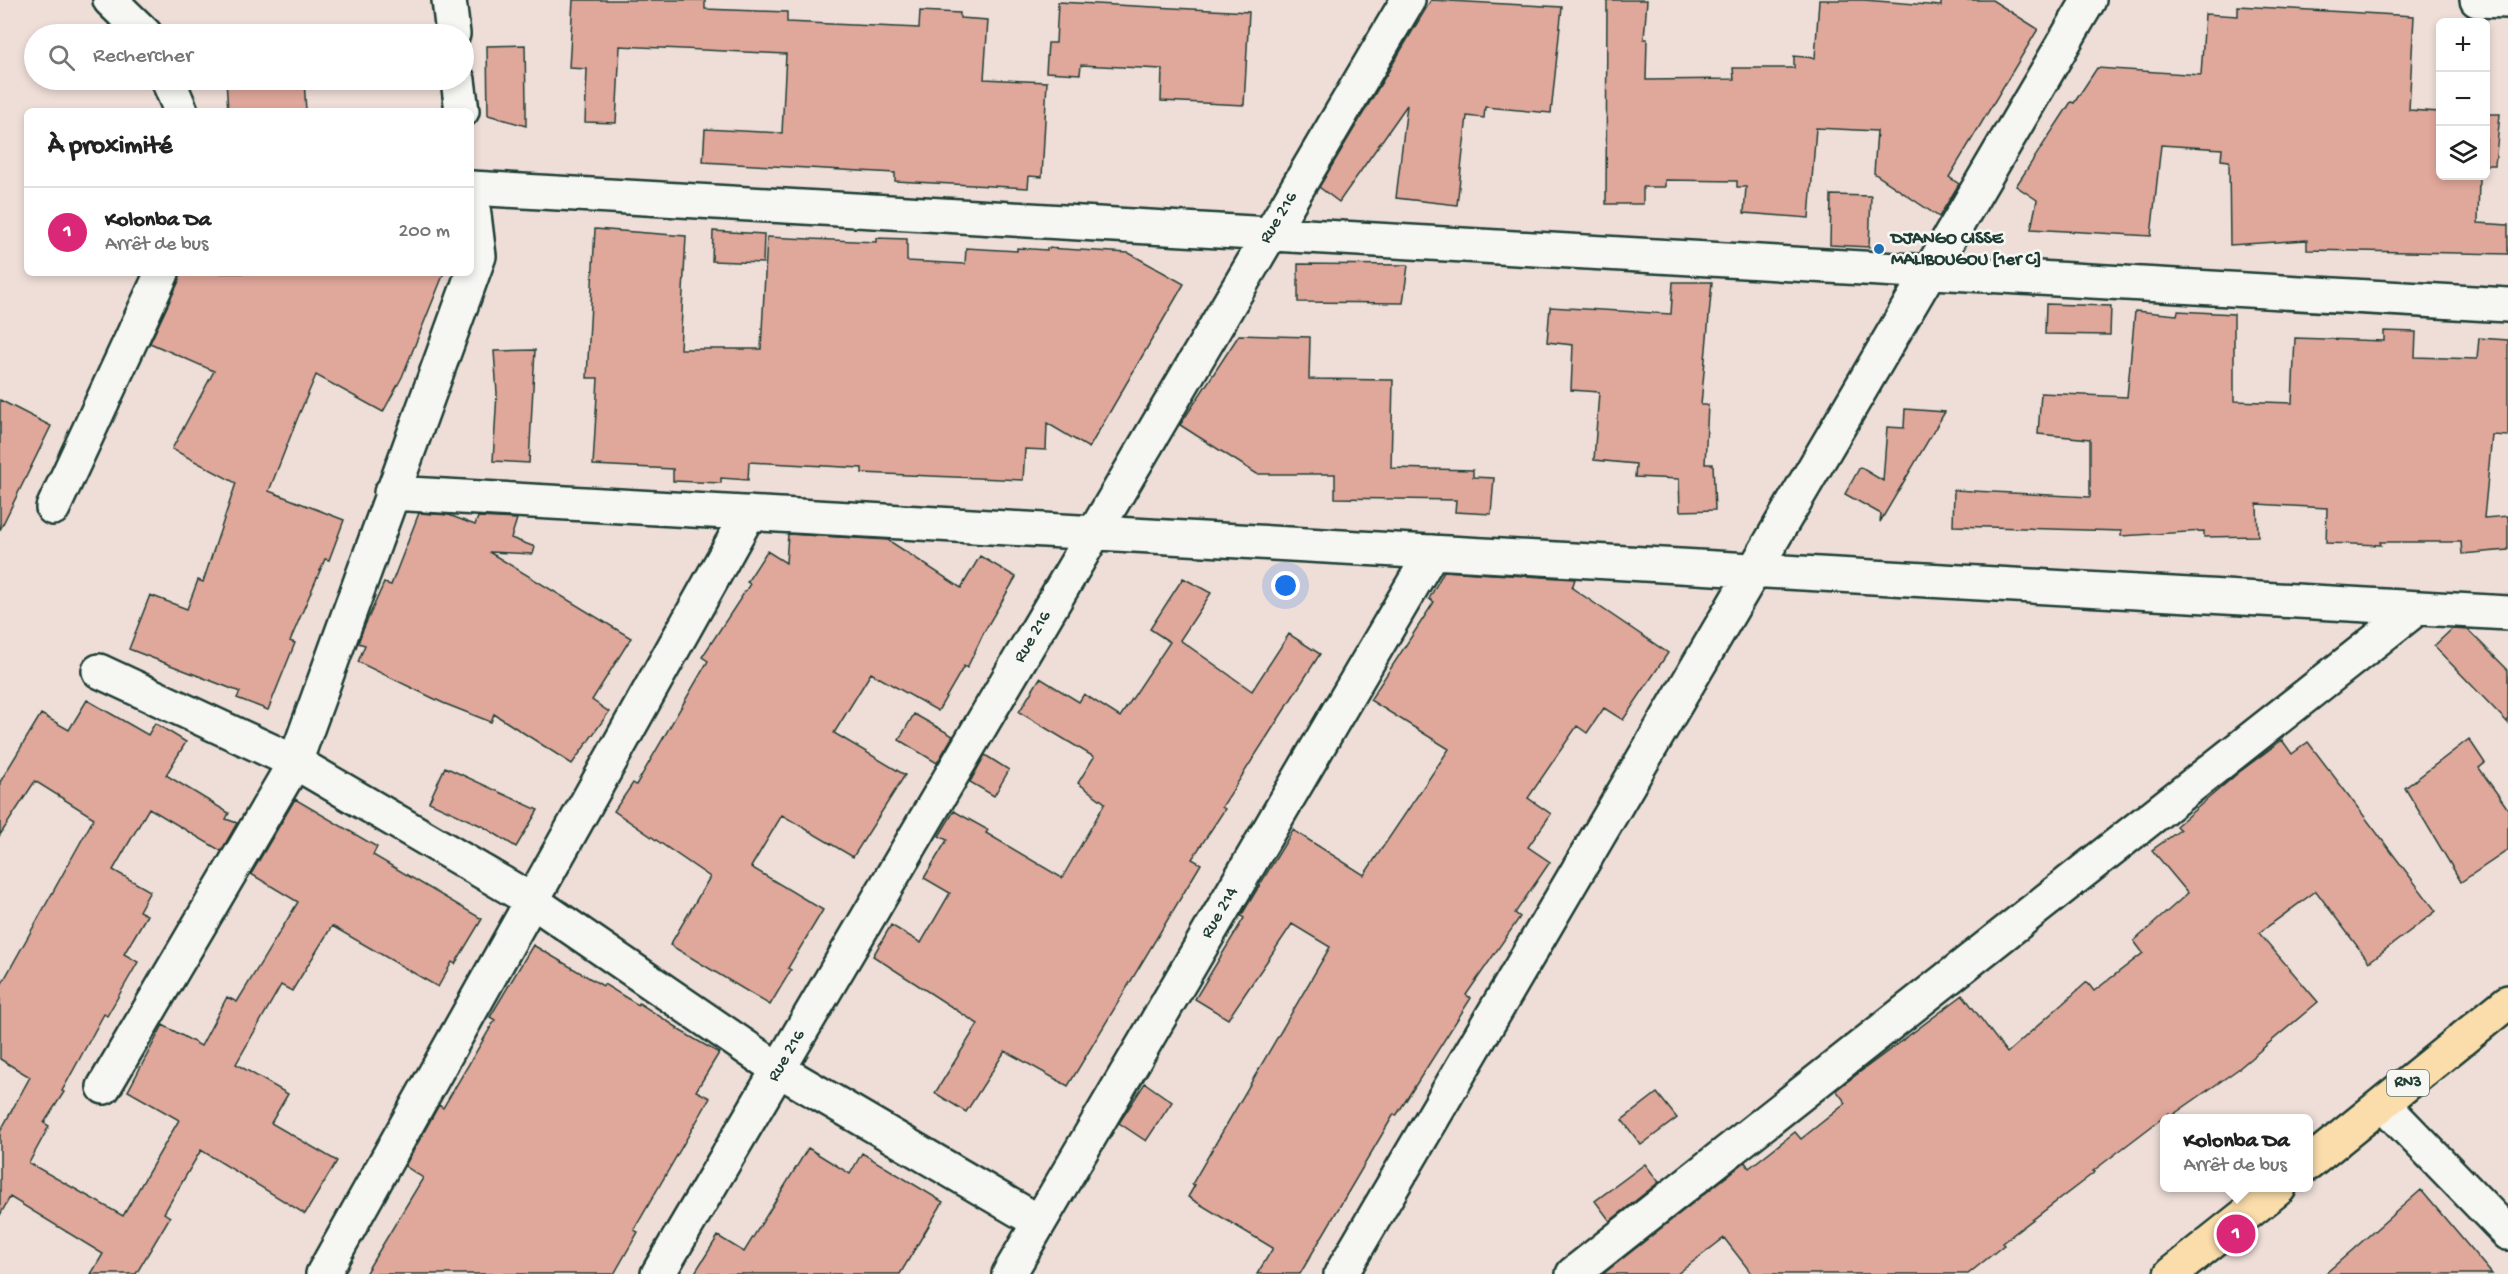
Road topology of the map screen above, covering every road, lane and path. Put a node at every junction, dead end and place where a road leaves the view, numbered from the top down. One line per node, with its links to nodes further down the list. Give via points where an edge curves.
1 (110, 0): 7 (street)
2 (449, 0): 8 (street)
3 (1408, 0): 15 (street, Rue 216)
4 (2089, 0): 17 (street)
5 (2478, 0): 6 (street)
6 (2508, 1)
7 (135, 24)
8 (452, 24)
9 (172, 90): 11 (street)
10 (459, 90): 12 (street)
11 (180, 108)
12 (462, 108)
13 (474, 189): 15 (street)
14 (474, 214): 16 (street, via 479,256)
15 (1269, 234): 17 (street); 24 (street, Rue 216)
16 (474, 269)
17 (1931, 272): 20 (street); 26 (street)
18 (161, 276): 22 (street)
19 (472, 276): 21 (street)
20 (2508, 305)
21 (391, 493): 23 (street); 30 (street)
22 (53, 508)
23 (749, 513): 24 (street); 31 (street)
24 (1094, 532): 25 (street); 33 (street, Rue 216)
25 (1432, 552): 26 (street); 38 (street, Rue 214)
26 (1756, 570): 27 (street); 43 (street)
27 (2417, 608): 28 (street); 44 (street)
28 (2508, 613)
29 (99, 671): 30 (street)
30 (294, 762): 31 (street); 34 (street)
31 (531, 900): 33 (street); 40 (street)
32 (2508, 1002): 35 (highway, RN3)
33 (779, 1070): 38 (street); 41 (street, Rue 216)
34 (104, 1087)
35 (2383, 1104): 36 (highway, RN3); 39 (street)
36 (2313, 1160)
37 (2274, 1192): 45 (highway)
38 (1039, 1222): 42 (street, Rue 214)
39 (2508, 1233)
40 (323, 1274)
41 (658, 1274)
42 (1008, 1274)
43 (1341, 1274)
44 (1573, 1274)
45 (2171, 1274)

